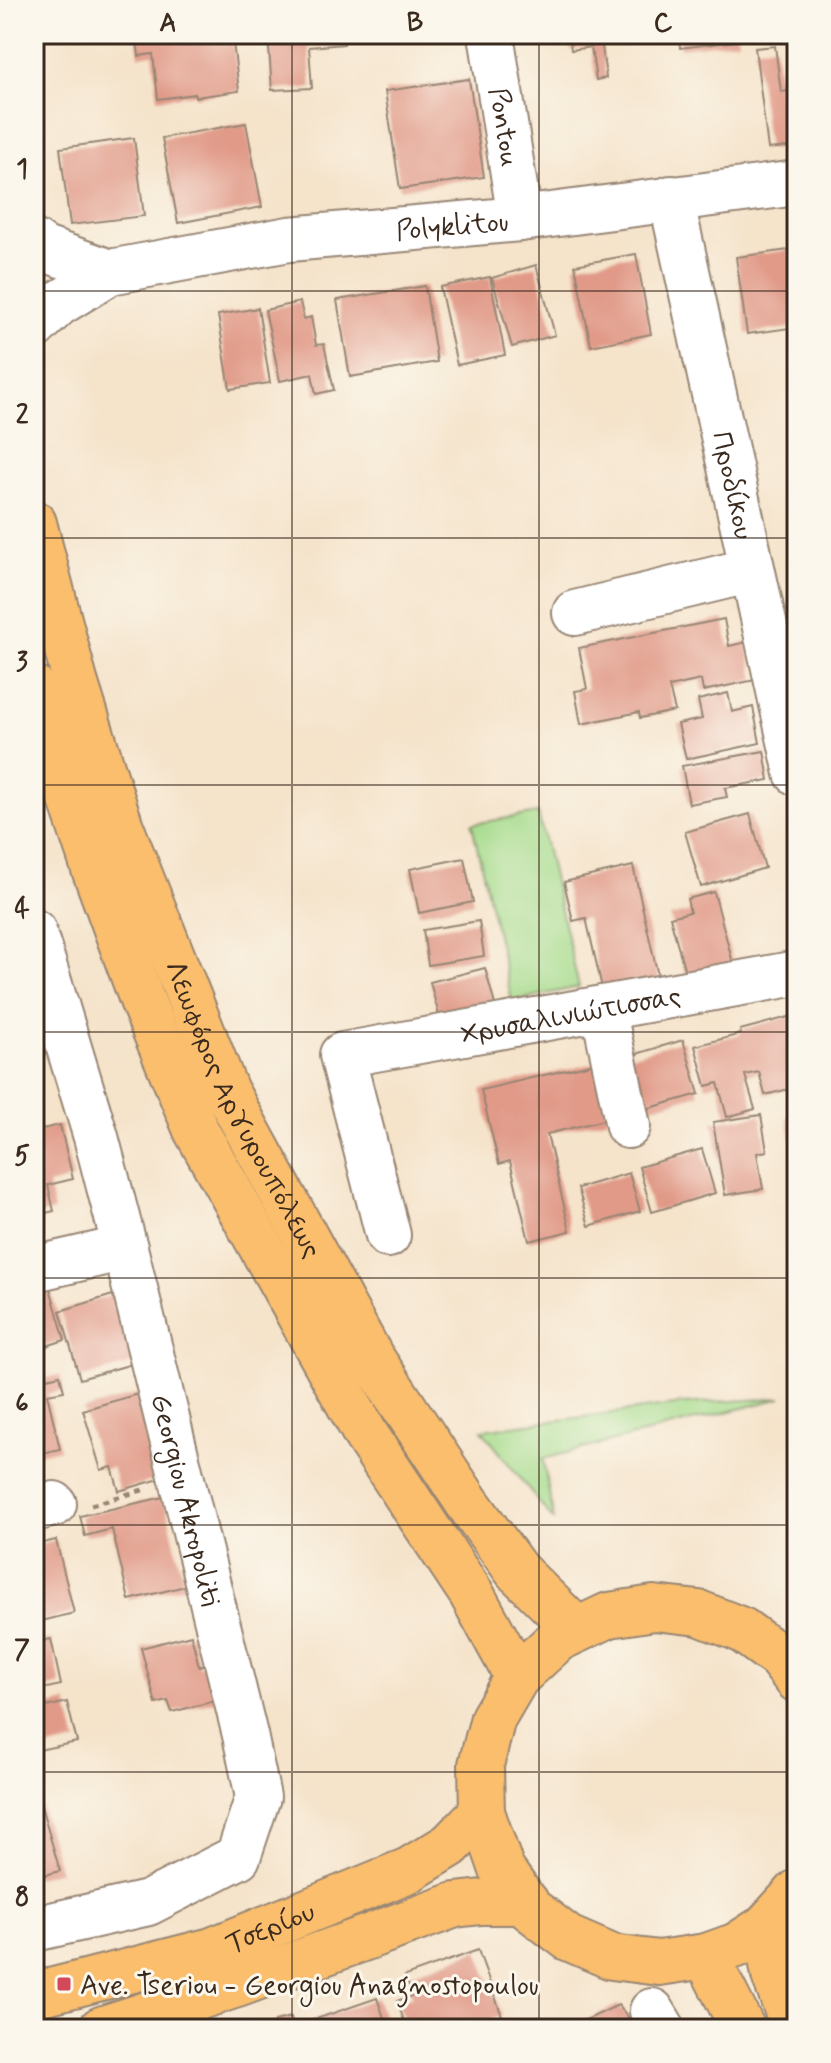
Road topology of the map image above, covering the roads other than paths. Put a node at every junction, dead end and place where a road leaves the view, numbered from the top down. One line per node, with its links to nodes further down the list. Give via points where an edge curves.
1 (491, 34): 4 (street, Pontou)
2 (797, 183): 3 (street, Polyklitou)
3 (671, 198): 4 (street, Polyklitou); 9 (street, Προδίκου)
4 (520, 219): 6 (street, Polyklitou, via 289,239)
5 (34, 242): 6 (street)
6 (110, 272): 7 (street, via 58,304)
7 (34, 327)
8 (34, 523): 20 (main road, Λεωφόρος Αργυρουπόλεως, via 75,681 121,827 226,1091 371,1357 517,1571)
9 (752, 570): 10 (street); 12 (street, Προδίκου)
10 (575, 613)
11 (34, 688): 21 (main road, Λεωφόρος Αργυρουπόλεως, via 142,1000 196,1130 366,1435 471,1593)
12 (797, 773)
13 (34, 932): 18 (street, Georgiou Akropoliti)
14 (797, 973): 15 (street, Χρυσαλινιώτισσας)
15 (603, 1008): 16 (street); 17 (street, Χρυσαλινιώτισσας, via 342,1055)
16 (628, 1126)
17 (388, 1235)
18 (125, 1248): 19 (street); 27 (street, Georgiou Akropoliti, via 258,1797 238,1857 148,1903)
19 (34, 1269)
20 (577, 1630): 21 (main road, via 558,1639); 22 (main road, via 609,1615 654,1608 699,1613 742,1630 779,1657)
21 (517, 1677): 23 (main road, via 493,1718 487,1741 481,1765)
22 (797, 1680)
23 (482, 1812): 25 (main road, via 502,1870); 29 (main road, Τσερίου, via 450,1845 409,1870 212,1950)
24 (797, 1892): 26 (main road)
25 (526, 1902): 28 (main road, via 568,1938 612,1957 659,1963); 30 (main road, Τσερίου, via 455,1905)
26 (765, 1927): 28 (main road); 32 (main road, via 774,1975)
27 (34, 1929)
28 (706, 1956): 31 (main road)
29 (34, 1995)
30 (101, 2029)
31 (743, 2029)
32 (794, 2029)

